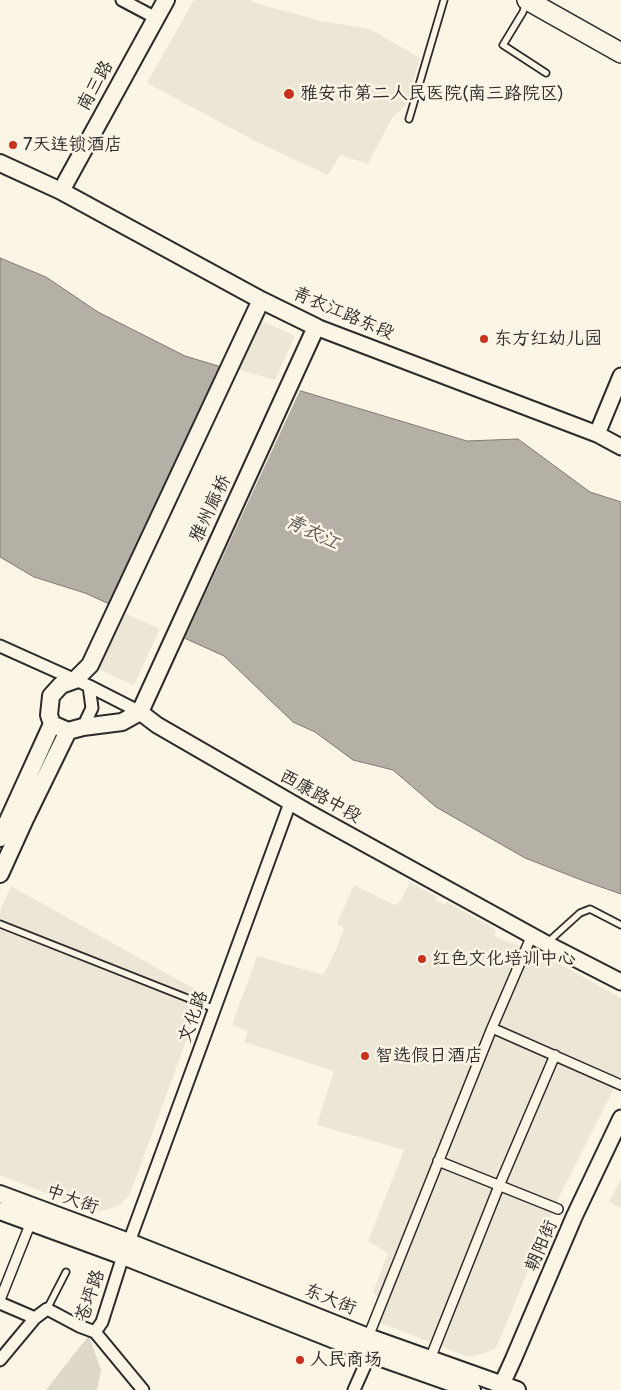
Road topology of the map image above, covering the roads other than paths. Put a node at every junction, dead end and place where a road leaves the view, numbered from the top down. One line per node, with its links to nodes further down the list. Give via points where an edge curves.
1 (122, 0): 6 (street)
2 (166, 0): 6 (main road, 南三路)
3 (444, 0): 10 (lane)
4 (526, 0): 8 (main road); 9 (lane, via 523,12 503,45)
5 (548, 0): 7 (main road)
6 (156, 18): 12 (main road, 南三路)
7 (621, 40)
8 (621, 53)
9 (546, 73)
10 (409, 119)
11 (0, 163): 12 (main road, 青衣江路东段)
12 (61, 191): 13 (main road, 青衣江路东段)
13 (261, 300): 14 (main road, 青衣江路东段); 19 (main road)
14 (313, 335): 16 (street, 青衣江路东段); 20 (main road, 雅州廊桥)
15 (621, 376): 16 (street)
16 (597, 434): 17 (street, 青衣江路东段)
17 (621, 447)
18 (0, 646): 19 (street, 西康路中段)
19 (82, 683): 20 (street, 西康路中段); 21 (main road, via 61,685 51,696 49,715); 22 (street, via 92,708)
20 (140, 712): 22 (main road, via 122,722); 23 (street, 西康路中段)
21 (52, 724): 22 (main road); 24 (main road)
22 (75, 729): 24 (main road)
23 (290, 803): 29 (street, 西康路中段); 32 (street, 文化路)
24 (12, 813): 25 (main road); 26 (main road)
25 (0, 838)
26 (0, 874)
27 (0, 924): 32 (lane)
28 (621, 925): 30 (lane, via 590,909 580,913)
29 (532, 935): 30 (street, 西康路中段); 33 (street)
30 (547, 944): 31 (street, 西康路中段)
31 (621, 982)
32 (215, 1009): 44 (street, 文化路)
33 (492, 1028): 34 (street); 38 (street)
34 (555, 1054): 35 (street); 39 (street)
35 (621, 1084)
36 (621, 1118): 37 (street, 朝阳街)
37 (618, 1138): 54 (street, 朝阳街)
38 (438, 1161): 39 (street); 50 (street)
39 (499, 1186): 41 (street); 52 (street)
40 (0, 1194): 44 (main road, 中大街)
41 (558, 1209)
42 (0, 1211): 43 (main road, 中大街)
43 (31, 1222): 44 (main road, 中大街); 46 (street)
44 (126, 1249): 49 (street, 苍坪路, via 102,1322); 50 (main road, 东大街); 51 (main road, 东大街)
45 (66, 1272): 47 (lane)
46 (0, 1302): 48 (street)
47 (47, 1309): 48 (street); 49 (street)
48 (35, 1318): 53 (street)
49 (95, 1332): 55 (street, 苍坪路)
50 (368, 1336): 52 (main road, 东大街)
51 (370, 1354): 56 (street); 57 (main road, 东大街)
52 (430, 1359): 54 (main road, 东大街)
53 (0, 1360)
54 (509, 1389)
55 (143, 1390)
56 (354, 1390)
57 (472, 1390)

